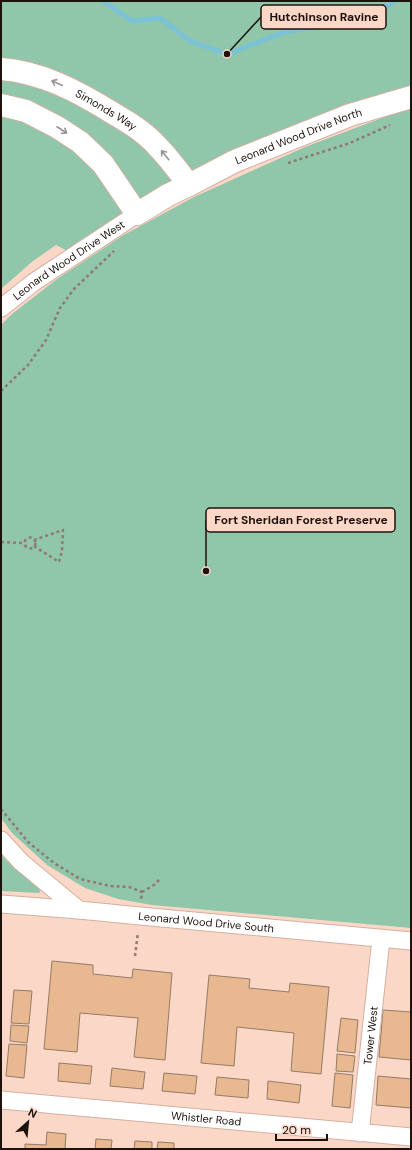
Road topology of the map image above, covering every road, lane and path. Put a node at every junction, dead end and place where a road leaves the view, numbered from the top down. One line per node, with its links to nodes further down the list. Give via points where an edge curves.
1 (1, 69): 6 (street, Simonds Way, one-way to 1, via 158,147 136,127 54,81 18,70)
2 (411, 97): 6 (street, Leonard Wood Drive North, via 350,115 235,160)
3 (1, 105): 7 (street, one-way to 7, via 26,111 80,142 103,164)
4 (390, 125): 5 (path, via 350,143)
5 (283, 164)
6 (189, 185): 7 (street, Leonard Wood Drive North)
7 (137, 214): 9 (street, Leonard Wood Drive West, via 34,282)
8 (116, 249): 10 (path, via 74,289 60,308 46,340 28,364)
9 (1, 308)
10 (1, 391)
11 (34, 540): 13 (path, via 28,538); 14 (path); 14 (path, via 63,530 59,562)
12 (1, 542): 13 (path)
13 (24, 543): 14 (path, via 28,548)
14 (34, 546)
15 (1, 809): 18 (path, via 28,842 54,863 80,879 110,886 129,887)
16 (1, 840): 20 (street, via 21,862)
17 (161, 878): 18 (path)
18 (142, 892): 21 (path)
19 (1, 904): 20 (street, Leonard Wood Drive South)
20 (79, 910): 21 (street, Leonard Wood Drive South)
21 (140, 916): 22 (street, Leonard Wood Drive South); 24 (path)
22 (381, 939): 23 (street, Leonard Wood Drive South); 26 (street, Tower West)
23 (411, 941)
24 (135, 956)
25 (1, 1100): 26 (street, Whistler Road)
26 (360, 1133): 27 (street, Whistler Road)
27 (411, 1138)

